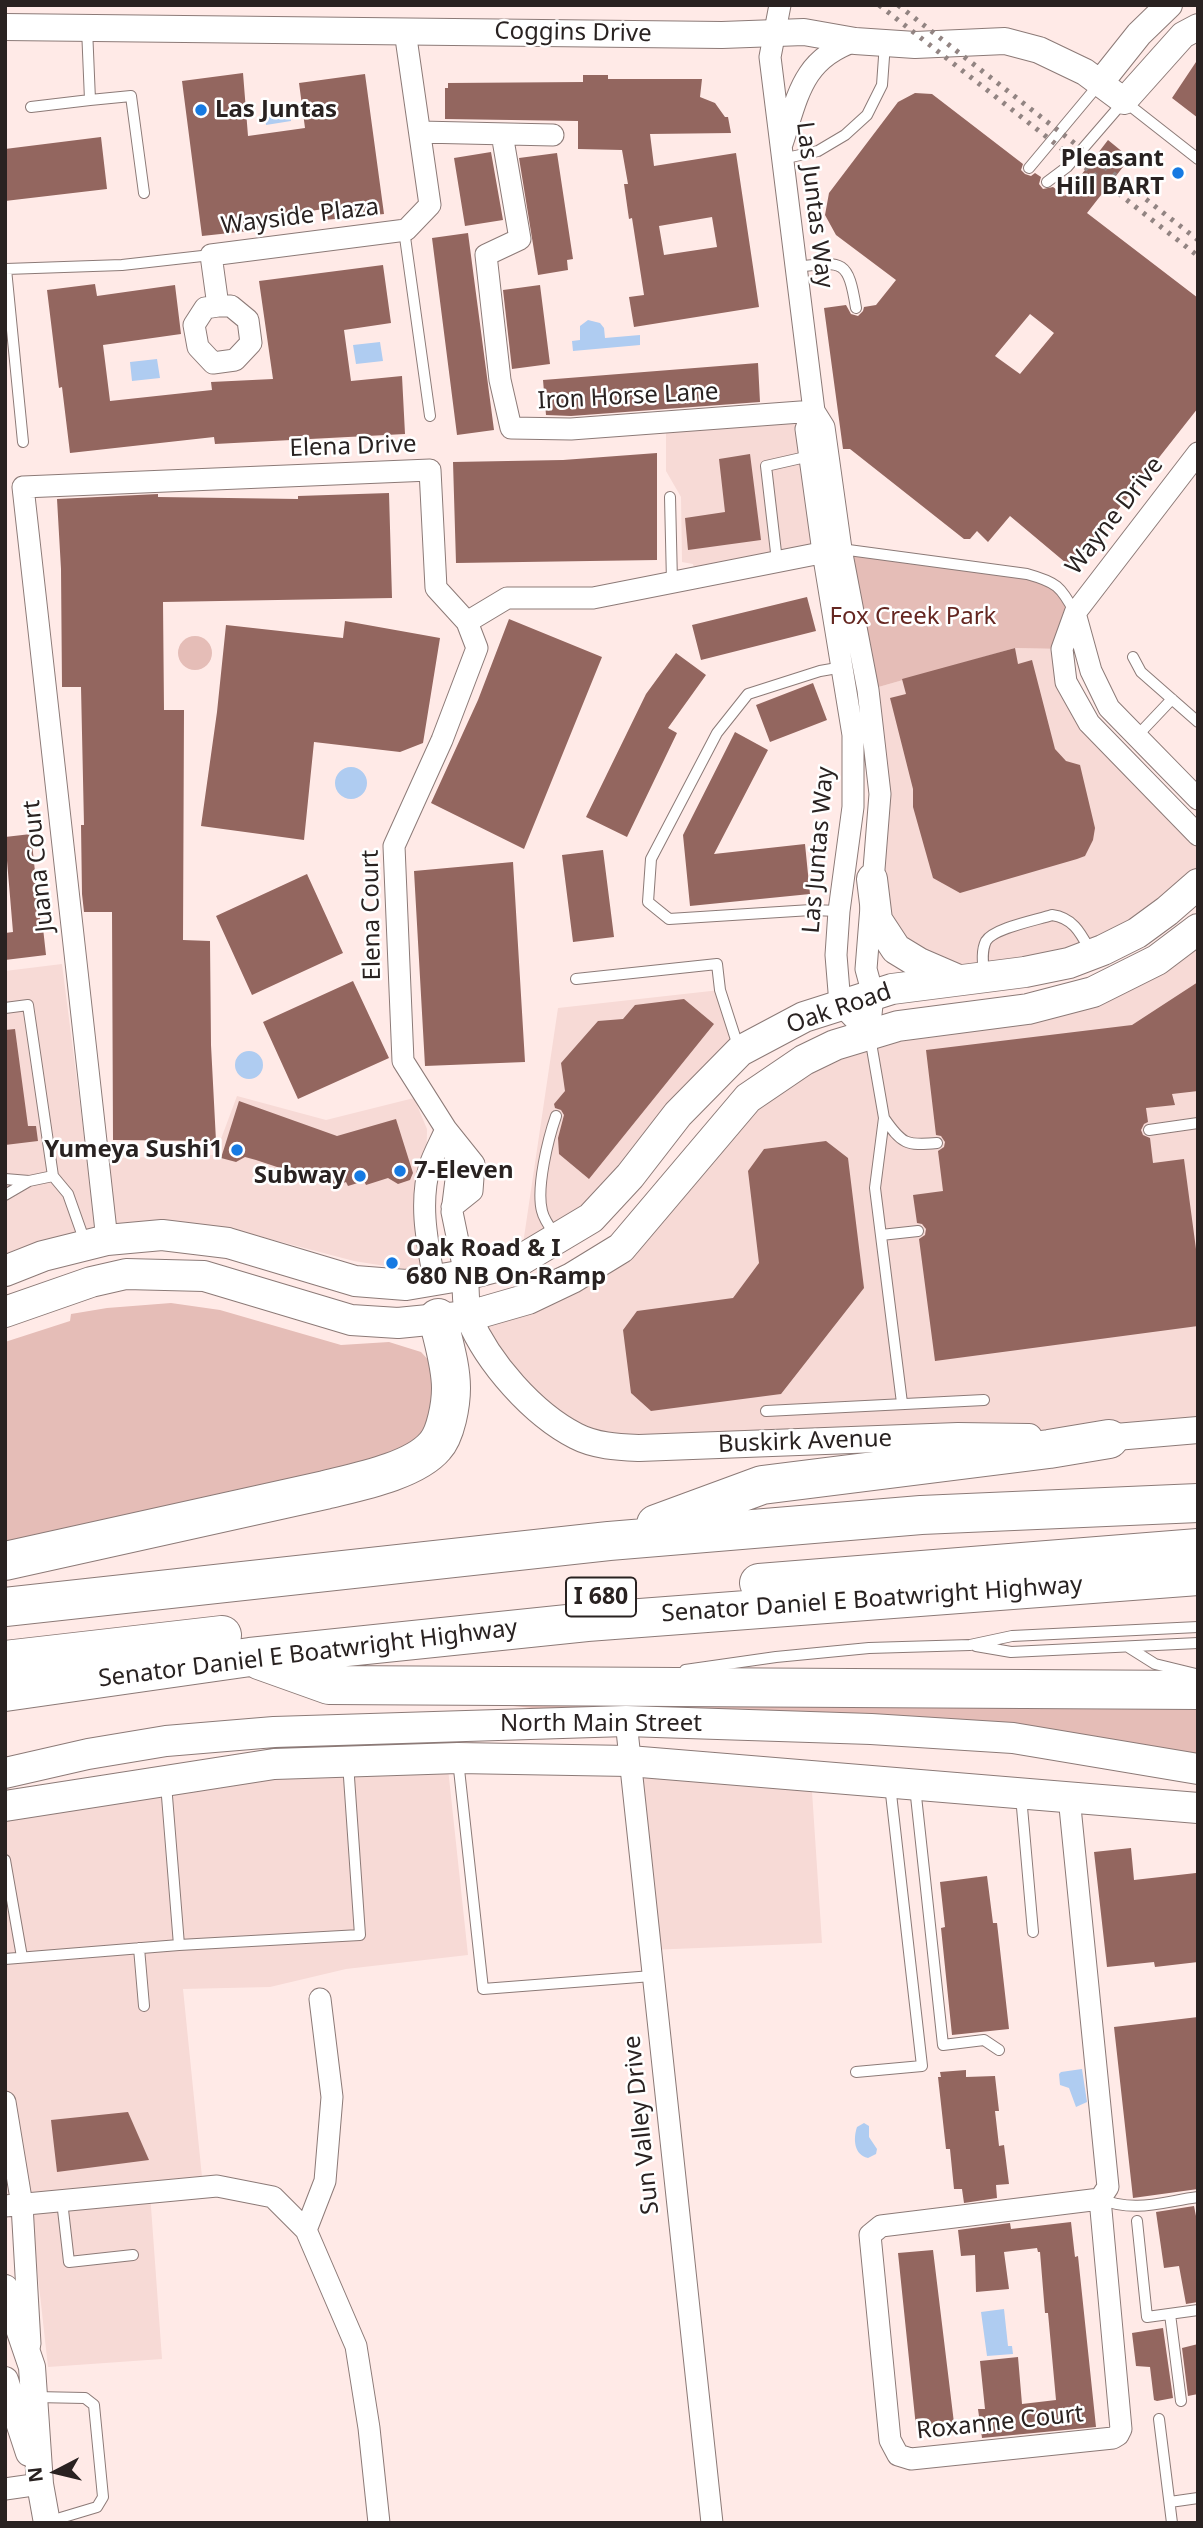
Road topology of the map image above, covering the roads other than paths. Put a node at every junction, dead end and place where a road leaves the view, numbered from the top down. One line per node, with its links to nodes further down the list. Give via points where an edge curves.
1 (780, 5): 7 (street, Las Juntas Way)
2 (1169, 5): 10 (street)
3 (5, 27): 5 (street, Coggins Drive)
4 (1198, 27): 12 (street, via 1183,35)
5 (87, 28): 6 (street, Coggins Drive); 11 (lane)
6 (405, 31): 7 (street, Coggins Drive); 14 (street, Wayside Plaza)
7 (775, 32): 8 (street, Coggins Drive); 17 (street, Las Juntas Way, via 770,57)
8 (855, 41): 9 (street, Coggins Drive); 17 (street, via 835,48 814,65 803,82)
9 (885, 43): 10 (street, Coggins Drive, via 1005,41 1039,50); 17 (lane, via 882,85 867,115 818,151)
10 (1100, 83): 12 (street, Coggins Drive); 19 (lane)
11 (90, 100): 13 (lane); 21 (lane, via 131,96)
12 (1124, 101): 18 (lane); 20 (lane, via 1067,167)
13 (31, 107)
14 (420, 132): 15 (street); 22 (street, Wayside Plaza, via 430,205)
15 (502, 134): 16 (street); 27 (street, Iron Horse Lane, via 520,239 486,255 500,380 512,428 571,429)
16 (553, 135)
17 (781, 154): 24 (street, Las Juntas Way)
18 (1198, 159)
19 (1029, 168)
20 (1047, 182)
21 (144, 193)
22 (404, 230): 23 (street, Wayside Plaza); 28 (lane)
23 (211, 255): 25 (street, Wayside Plaza); 29 (lane, via 122,265 6,269)
24 (796, 267): 26 (lane, via 835,264 846,270); 27 (street, Las Juntas Way)
25 (218, 306)
26 (856, 308)
27 (814, 411): 31 (street, Las Juntas Way, via 806,429); 34 (street, Las Juntas Way, via 824,428)
28 (430, 416)
29 (23, 442)
30 (1198, 453): 37 (street, Wayne Drive)
31 (810, 456): 34 (street, Las Juntas Way); 35 (lane, via 766,466)
32 (23, 487): 38 (street, Elena Drive, via 430,470 436,588); 71 (street, Juana Court)
33 (670, 497): 36 (lane)
34 (832, 550): 35 (street); 37 (lane, via 1027,573 1062,589); 40 (street, Las Juntas Way); 46 (street, Las Juntas Way, via 868,690 880,794)
35 (777, 561): 36 (street)
36 (672, 582): 38 (street, via 593,598 507,598)
37 (1075, 613): 43 (street, Wayne Drive, via 1091,671 1109,708); 45 (street, Wayne Drive, via 1062,649 1072,693 1089,723)
38 (467, 622): 61 (street, Elena Court, via 477,648 394,846 403,1061)
39 (1133, 657): 41 (lane, via 1141,672)
40 (843, 667): 48 (street, Las Juntas Way, via 854,777); 48 (lane, via 748,694 717,733 651,859 648,902 669,919)
41 (1172, 699): 42 (lane); 43 (lane)
42 (1198, 722)
43 (1137, 736): 44 (street, Wayne Drive)
44 (1198, 799)
45 (1198, 835)
46 (872, 879): 52 (main road, via 877,920 896,949 919,963); 53 (street, Las Juntas Way, via 866,970)
47 (1198, 884): 50 (main road, Oak Road, via 1137,933)
48 (839, 911): 54 (street, Las Juntas Way)
49 (1198, 929): 56 (main road, Oak Road, via 1157,960 1093,992 1028,1009)
50 (1092, 954): 52 (main road, Oak Road, via 1036,970); 52 (lane, via 1078,927 1052,915 994,933)
51 (576, 979): 57 (lane, via 716,964)
52 (972, 979): 53 (main road, Oak Road)
53 (873, 995): 54 (main road, Oak Road); 56 (street, Las Juntas Way)
54 (840, 1004): 56 (street); 57 (main road, Oak Road, via 804,1017)
55 (5, 1008): 64 (lane, via 29,1005)
56 (869, 1034): 59 (lane, Las Juntas Way); 76 (main road, Oak Road, via 804,1060 748,1098 621,1248 528,1299)
57 (740, 1051): 70 (main road, Oak Road, via 678,1114 591,1218)
58 (556, 1116): 70 (lane, via 541,1198 542,1213)
59 (884, 1118): 63 (lane, via 899,1140 915,1146); 69 (lane, Las Juntas Way, via 875,1188)
60 (1198, 1124): 62 (lane)
61 (446, 1129): 73 (street, Elena Court, via 458,1164 452,1207); 74 (street, via 430,1165 424,1209)
62 (1149, 1130)
63 (937, 1143)
64 (53, 1176): 66 (lane); 71 (lane)
65 (5, 1179): 66 (lane)
66 (29, 1181): 67 (lane)
67 (5, 1195)
68 (918, 1231): 69 (lane)
69 (881, 1235): 78 (lane, Las Juntas Way)
70 (557, 1239): 73 (main road, Oak Road, via 519,1261)
71 (96, 1242): 72 (main road); 74 (main road, via 162,1235 228,1243 355,1281 406,1285)
72 (5, 1270)
73 (465, 1275): 74 (main road); 76 (street, Buskirk Avenue)
74 (434, 1279): 76 (main road)
75 (5, 1312): 76 (main road, via 90,1282 126,1274 167,1274 204,1276 351,1320 398,1323)
76 (453, 1317): 81 (street, Buskirk Avenue, via 543,1415 578,1437 610,1446 958,1436); 85 (highway, via 448,1417 436,1445 409,1464 375,1478)
77 (984, 1400): 78 (lane)
78 (902, 1403): 79 (lane)
79 (766, 1411)
80 (1198, 1430): 81 (street, Buskirk Avenue)
81 (1109, 1439): 83 (highway, via 762,1485)
82 (1198, 1503): 83 (highway, I 680, via 921,1515)
83 (608, 1541): 87 (highway, I 680)
84 (1198, 1548): 93 (highway, I 680, via 534,1602)
85 (5, 1561)
86 (1198, 1576): 92 (highway, Senator Daniel E Boatwright Highway / I 680, via 587,1622)
87 (5, 1607)
88 (1198, 1627): 90 (lane, via 1012,1636)
89 (1198, 1643): 91 (lane)
90 (970, 1644): 91 (lane, via 1012,1652); 94 (lane, via 869,1648)
91 (1128, 1647): 95 (lane, via 1155,1664)
92 (250, 1657): 97 (highway, via 329,1685); 99 (highway, Senator Daniel E Boatwright Highway / I 680)
93 (5, 1660)
94 (669, 1673)
95 (1198, 1674)
96 (657, 1676): 97 (lane)
97 (596, 1688): 98 (highway)
98 (1198, 1690)
99 (5, 1692)
100 (626, 1721): 103 (street, Sun Valley Drive); 104 (main road, North Main Street, via 1013,1738); 105 (main road, North Main Street, via 274,1731 166,1741)
101 (458, 1758): 102 (main road, North Main Street); 103 (main road, North Main Street); 118 (lane, via 483,1989)
102 (348, 1760): 106 (main road, North Main Street, via 274,1764); 114 (lane, via 360,1934)
103 (629, 1761): 107 (main road, North Main Street); 118 (street, Sun Valley Drive)
104 (1198, 1769)
105 (5, 1773)
106 (165, 1781): 110 (main road, North Main Street); 114 (lane)
107 (902, 1783): 108 (main road, North Main Street); 121 (lane, via 943,2045 984,2040); 122 (lane, via 922,2066)
108 (1020, 1793): 109 (main road, North Main Street); 113 (lane)
109 (1069, 1797): 111 (main road, North Main Street); 126 (street, Roxanne Court, via 1108,2175 1108,2188)
110 (5, 1806)
111 (1198, 1808)
112 (5, 1860): 116 (lane)
113 (1033, 1932)
114 (179, 1945): 115 (lane)
115 (139, 1948): 116 (lane); 120 (lane)
116 (22, 1957): 117 (lane)
117 (5, 1959)
118 (652, 1976): 145 (street, Sun Valley Drive)
119 (320, 1998): 130 (street, via 332,2097 325,2181)
120 (144, 2006)
121 (999, 2050)
122 (856, 2072)
123 (5, 2102): 124 (street)
124 (8, 2125): 128 (street)
125 (1198, 2197): 126 (lane, via 1133,2208)
126 (1100, 2199): 126 (street, Roxanne Court, via 881,2226 870,2235 890,2440 898,2455 911,2459 1118,2435)
127 (62, 2201): 128 (street); 130 (street, via 217,2186 273,2197); 131 (lane, via 69,2262)
128 (14, 2206): 135 (street)
129 (1137, 2221): 134 (lane, via 1147,2317)
130 (306, 2230): 144 (street, via 356,2346)
131 (133, 2255)
132 (5, 2288): 135 (street)
133 (1198, 2311): 134 (lane)
134 (1170, 2314): 137 (lane)
135 (32, 2367): 136 (street)
136 (15, 2398): 139 (street); 143 (lane, via 86,2398 94,2404 103,2497 97,2507)
137 (1181, 2401)
138 (1159, 2419): 142 (lane)
139 (40, 2484): 140 (street); 143 (street)
140 (5, 2489)
141 (1198, 2498): 142 (lane)
142 (1170, 2501): 146 (lane)
143 (47, 2523)
144 (379, 2523)
145 (712, 2523)
146 (1172, 2523)

